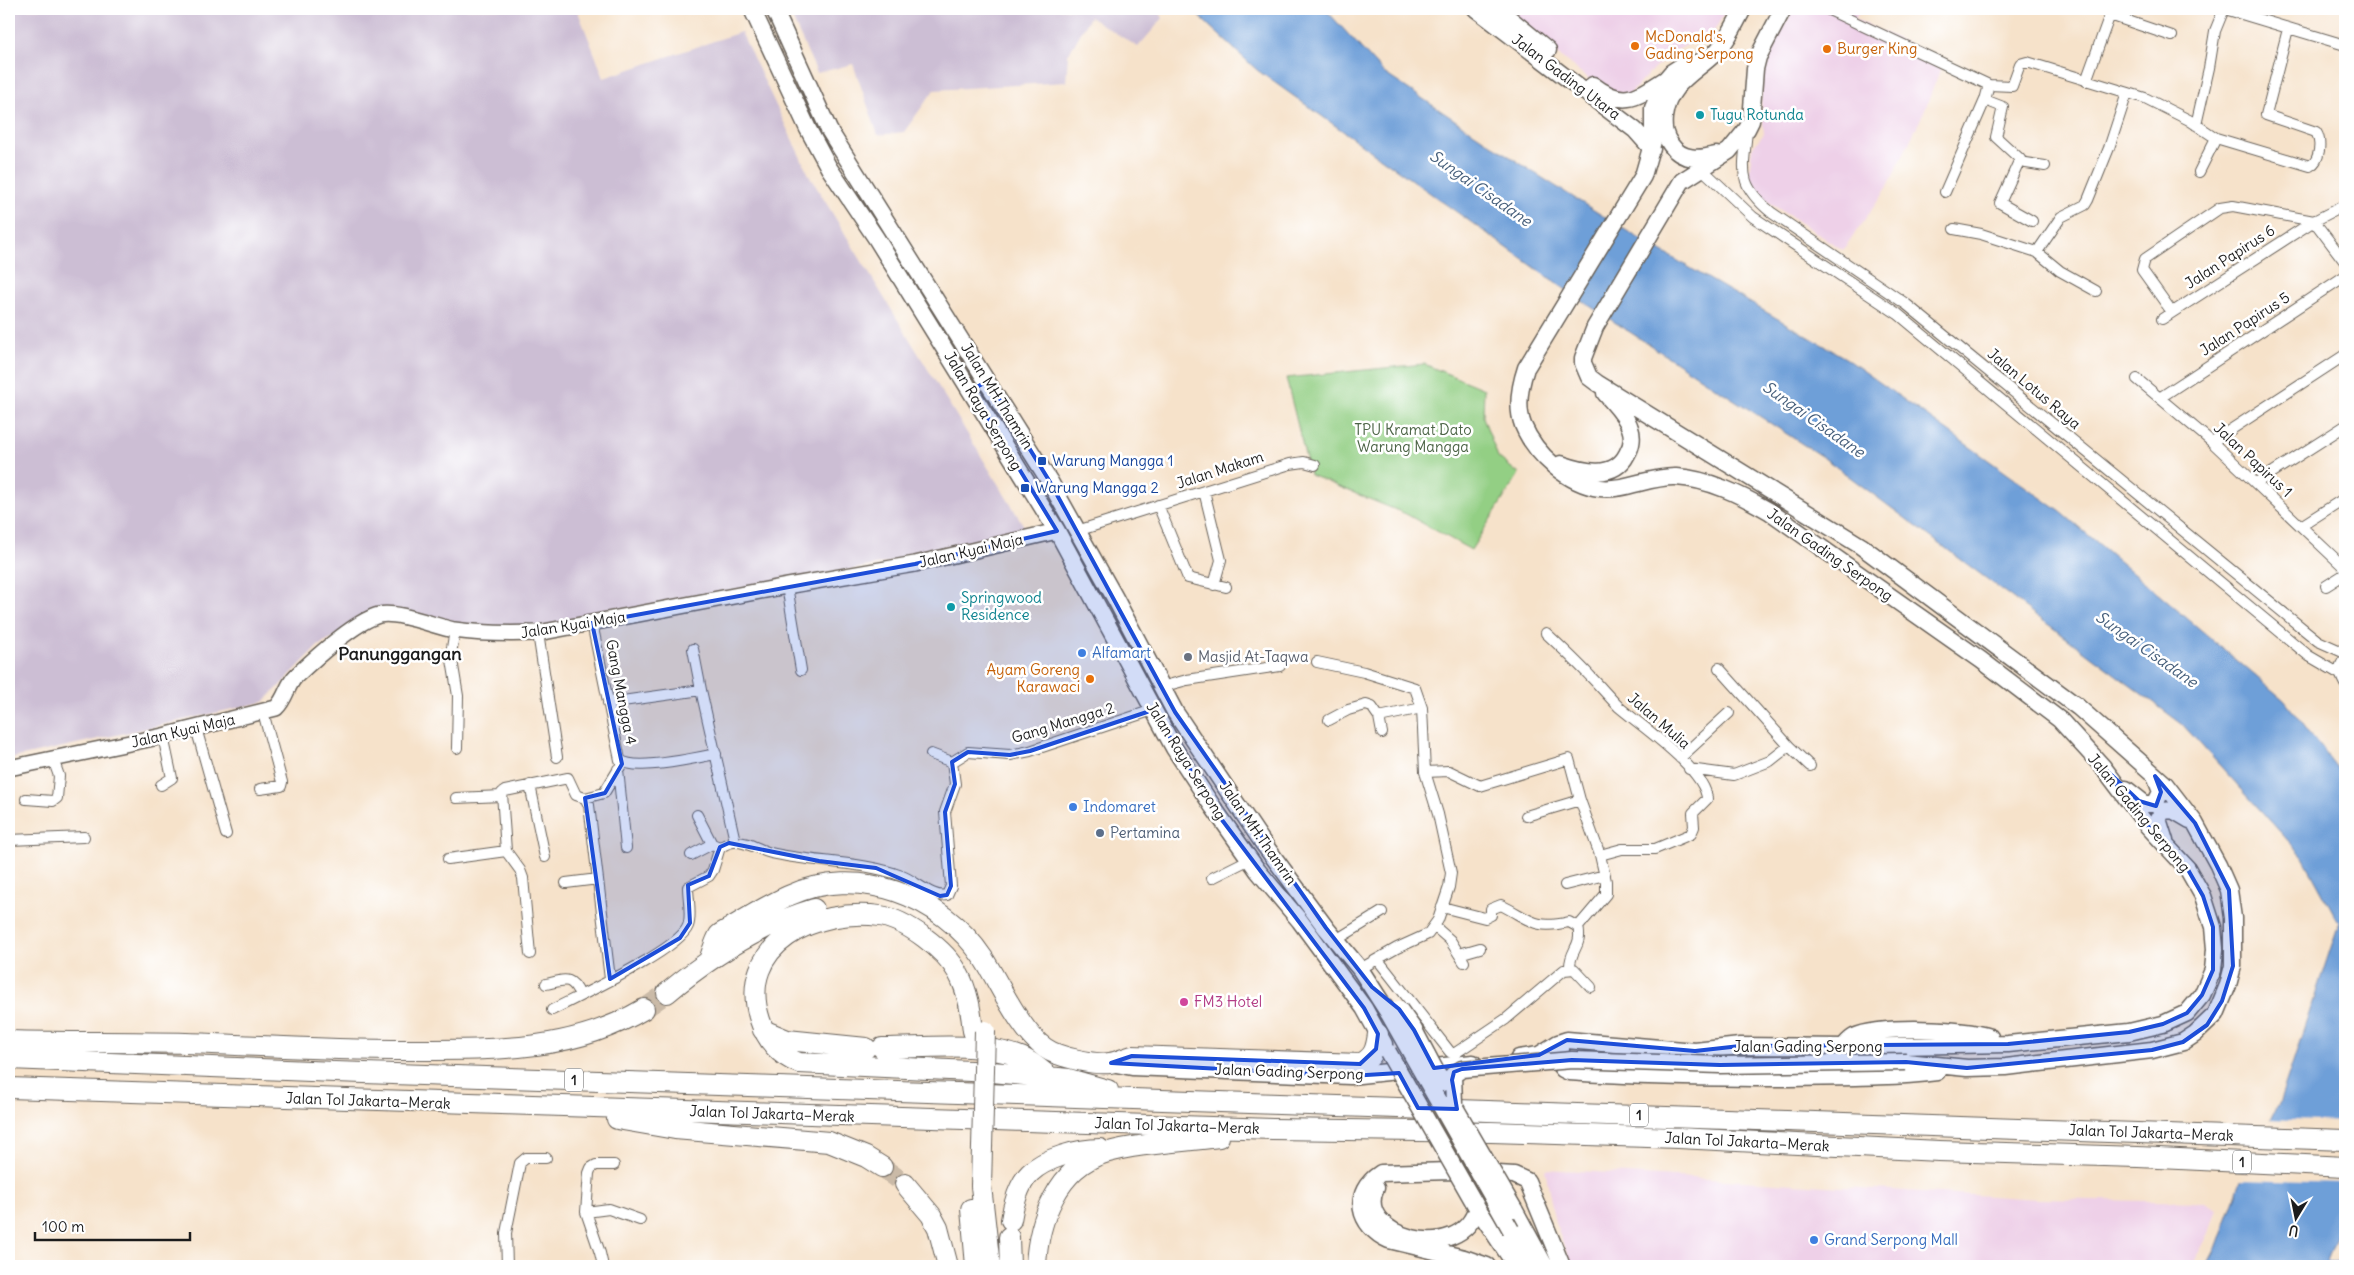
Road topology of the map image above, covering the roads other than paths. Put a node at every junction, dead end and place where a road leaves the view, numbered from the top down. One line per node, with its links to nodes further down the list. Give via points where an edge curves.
1 (752, 9): 45 (main road, Jalan Raya Serpong, via 829,168)
2 (774, 9): 43 (main road, Jalan MH.Thamrin, via 829,130)
3 (1476, 9): 22 (main road, Jalan Gading Utara)
4 (1498, 9): 14 (main road, Jalan Gading Utara, via 1606,95 1630,99)
5 (1743, 9): 13 (main road, via 1724,43)
6 (1783, 9): 20 (main road, via 1758,57)
7 (1827, 9): 16 (street)
8 (2229, 9): 10 (street); 19 (street, via 2215,30)
9 (2111, 12): 11 (street); 15 (street)
10 (2288, 28): 12 (street); 21 (street, via 2266,115 2316,132 2320,142 2314,164 2304,166)
11 (2172, 36)
12 (2345, 45)
13 (1703, 62): 14 (main road, Jalan Gading Utara, via 1683,66); 23 (main road, via 1680,80 1670,93 1664,111 1664,130 1673,148 1683,155 1702,159)
14 (1666, 79): 22 (main road, Jalan Gading Serpong, via 1653,108)
15 (2086, 81): 16 (street, via 2024,62 2020,64 2012,86); 17 (street)
16 (1989, 86): 18 (street)
17 (2127, 93): 19 (street, via 2145,98); 35 (street, via 2088,200 2085,205 2061,217)
18 (1985, 100): 24 (street, via 2003,107 1996,137 2018,156); 28 (street)
19 (2196, 125): 21 (street)
20 (1747, 130): 23 (main road, Jalan Gading Serpong); 29 (street, Jalan Lotus Raya, via 1744,182)
21 (2216, 138): 27 (street)
22 (1652, 145): 49 (main road, Jalan Gading Serpong, via 1643,176 1526,368 1522,380 1519,402 1523,424)
23 (1726, 153): 26 (main road, Jalan Gading Serpong)
24 (2020, 162): 25 (street); 33 (street, via 2000,203)
25 (2045, 166)
26 (1701, 168): 31 (street, Jalan Lotus Raya); 44 (main road, Jalan Gading Serpong, via 1682,181 1595,327 1583,364 1589,377)
27 (2199, 172)
28 (1946, 192)
29 (1755, 199): 31 (street); 70 (street, Jalan Lotus Raya, via 1906,304 2318,641)
30 (2345, 205): 32 (street, Jalan Papirus 6)
31 (1741, 206): 77 (street, Jalan Lotus Raya, via 1898,314 2309,656)
32 (2314, 220): 36 (street); 39 (street, Jalan Papirus 6); 39 (street, via 2233,206 2220,208 2142,264 2142,270)
33 (2032, 221)
34 (1954, 229): 35 (street)
35 (2038, 252): 38 (street, via 2060,271)
36 (2345, 262)
37 (2345, 276): 46 (street, Jalan Papirus 5)
38 (2096, 291)
39 (2172, 312): 40 (street, Jalan Papirus 6)
40 (2162, 319)
41 (2345, 354): 48 (street)
42 (2137, 379): 46 (street, Jalan Papirus 1)
43 (988, 381): 45 (main road); 56 (main road, Jalan MH.Thamrin)
44 (1597, 383): 49 (main road, via 1630,427 1632,437 1624,461 1615,469 1595,472); 105 (main road, Jalan Gading Serpong, via 1861,546 2078,707)
45 (971, 390): 57 (main road, Jalan Raya Serpong)
46 (2161, 397): 48 (street, Jalan Papirus 1)
47 (2345, 426): 51 (street)
48 (2212, 442): 51 (street, Jalan Papirus 1)
49 (1548, 460): 101 (main road, Jalan Gading Serpong, via 1560,471 1599,488 1676,477 1740,494 1769,510 2060,720)
50 (1315, 465): 52 (street, Jalan Makam, via 1304,462 1290,464)
51 (2256, 483): 55 (street, Jalan Papirus 1)
52 (1204, 491): 54 (street, Jalan Makam); 60 (street, via 1220,560)
53 (2345, 498): 55 (street)
54 (1158, 505): 56 (street, Jalan Makam); 60 (street, via 1188,578)
55 (2300, 526): 58 (street, Jalan Papirus 1)
56 (1077, 530): 68 (main road, Jalan MH.Thamrin)
57 (1057, 531): 61 (main road, Jalan Kyai Maja, via 915,564); 71 (main road, Jalan Raya Serpong)
58 (2345, 568)
59 (2345, 574): 62 (street)
60 (1214, 584): 63 (street)
61 (787, 586): 64 (main road, Jalan Kyai Maja); 76 (street)
62 (2326, 586)
63 (1226, 587)
64 (592, 623): 66 (main road, Jalan Kyai Maja); 81 (street, Gang Mangga 4)
65 (455, 630): 66 (main road, Jalan Kyai Maja, via 509,635); 84 (main road, Jalan Kyai Maja, via 387,614 372,618 318,656 293,678 280,704); 92 (street, via 451,654 458,696)
66 (538, 633): 95 (street)
67 (1546, 633): 96 (street, Jalan Mulia, via 1619,706)
68 (1139, 645): 71 (main road); 79 (main road, Jalan MH.Thamrin)
69 (693, 649): 80 (street)
70 (2345, 653)
71 (1124, 654): 83 (main road, Jalan Raya Serpong)
72 (2345, 659): 77 (street)
73 (1317, 662): 82 (street, via 1415,688)
74 (1280, 666): 79 (street)
75 (1719, 668): 91 (street)
76 (801, 670)
77 (2340, 674): 78 (street)
78 (2345, 684)
79 (1161, 686): 139 (main road, Jalan MH.Thamrin, via 1263,843)
80 (702, 690): 81 (street); 93 (street)
81 (608, 704): 99 (street, Gang Mangga 4)
82 (1422, 708): 86 (street); 104 (street)
83 (1153, 710): 98 (street, Gang Mangga 2, via 1030,752 1010,755 968,752); 129 (main road, Jalan Raya Serpong, via 1207,798)
84 (263, 712): 88 (main road, Jalan Kyai Maja); 108 (street, via 282,782 280,786)
85 (1729, 713): 96 (street)
86 (1379, 716): 87 (street, via 1366,704); 89 (street)
87 (1329, 720)
88 (196, 728): 90 (main road, Jalan Kyai Maja); 117 (street)
89 (1382, 733)
90 (163, 736): 97 (main road, Jalan Kyai Maja); 106 (street, via 172,778)
91 (1789, 746): 100 (street); 103 (street, via 1770,761 1734,775)
92 (456, 748)
93 (716, 754): 99 (street, Gang Mangga 4, via 667,764); 120 (street)
94 (931, 754): 98 (street)
95 (557, 757)
96 (1680, 758): 103 (street, Jalan Mulia)
97 (53, 759): 102 (main road, Jalan Kyai Maja); 112 (street, via 59,776 57,798 53,801)
98 (952, 762): 120 (street, via 955,784 945,812 951,886 950,892 944,896 876,868 785,855)
99 (620, 766): 111 (street, via 604,793); 122 (street)
100 (1810, 766)
101 (2104, 767): 105 (main road, via 2145,804 2155,804 2160,797); 124 (main road, Jalan Gading Serpong, via 2131,806)
102 (9, 768)
103 (1689, 769): 126 (street, Jalan Mulia, via 1705,789 1707,797 1693,813 1694,827 1690,834 1655,848 1622,850)
104 (1425, 772): 113 (street, via 1449,771 1480,786 1569,759); 135 (street, via 1451,873)
105 (2155, 776): 116 (main road, Jalan Gading Serpong, via 2176,796)
106 (161, 785)
107 (530, 785): 109 (street, via 505,790); 111 (street, via 568,778 576,795); 127 (street)
108 (260, 789)
109 (502, 796): 110 (street); 123 (street)
110 (456, 798)
111 (585, 798): 132 (street, via 589,805)
112 (26, 799)
113 (1580, 800): 115 (street); 126 (street)
114 (698, 815): 121 (street)
115 (1526, 816)
116 (2195, 823): 124 (main road, via 2173,810 2163,810 2159,827); 162 (main road, Jalan Gading Serpong, via 2229,890 2233,918 2233,966 2216,1014 2207,1025 2183,1042 2152,1050 2025,1065)
117 (226, 834)
118 (84, 837): 119 (street)
119 (9, 840)
120 (735, 841): 121 (street)
121 (716, 846): 125 (street); 146 (street, via 713,870 688,887 690,923 680,938)
122 (626, 848)
123 (506, 851): 128 (street); 141 (street, via 523,878)
124 (2171, 852): 159 (main road, Jalan Gading Serpong, via 2187,868 2203,896 2215,949 2212,970 2202,995 2187,1013 2163,1024 2129,1032 2008,1044 1740,1046 1695,1051)
125 (691, 855)
126 (1600, 856): 130 (street)
127 (545, 857)
128 (448, 859)
129 (1250, 859): 131 (street); 147 (main road, Jalan Raya Serpong)
130 (1605, 875): 134 (street); 138 (street, via 1605,897)
131 (1212, 878)
132 (598, 879): 133 (street); 146 (street)
133 (566, 883)
134 (1565, 885)
135 (1442, 907): 137 (street); 138 (street, via 1485,918 1491,915 1491,909 1502,906 1528,922 1547,926 1569,922)
136 (1382, 912): 139 (street)
137 (1434, 926): 140 (street, via 1450,940 1462,958); 143 (street, via 1428,934)
138 (1578, 928): 144 (street, via 1579,945 1569,958)
139 (1331, 934): 145 (main road)
140 (1480, 948)
141 (530, 954)
142 (710, 960): 150 (highway); 156 (highway, via 795,914 853,902 884,904 921,919 946,939 969,968 981,998); 161 (highway, via 719,936 763,908 802,890 834,883 903,892 940,913 961,932 982,957 1021,1022 1044,1048 1062,1057)
143 (1378, 960): 144 (street, via 1454,1054 1506,1019); 145 (street)
144 (1570, 968): 149 (street)
145 (1360, 969): 154 (main road)
146 (610, 979): 151 (street)
147 (1344, 980): 154 (main road, Jalan Raya Serpong); 157 (main road, Jalan Raya Serpong)
148 (546, 984): 151 (street, via 569,980 575,983)
149 (1591, 987)
150 (667, 993)
151 (580, 995): 153 (street)
152 (644, 1009): 158 (highway, via 610,1028 528,1048 382,1050)
153 (552, 1010)
154 (1389, 1011): 166 (main road, bridge, via 1414,1030); 181 (main road, via 1420,1079)
155 (763, 1030): 156 (highway, via 757,1013 756,985 764,958 800,927 825,918 853,914 883,917 917,932 939,948 958,972); 163 (highway, via 787,1040 874,1048 996,1050 1023,1058); 163 (highway, via 781,1054 799,1063)
156 (979, 1031): 177 (highway)
157 (1378, 1034): 161 (highway, via 1375,1053 1360,1064 1132,1056); 178 (main road, Jalan Raya Serpong, bridge)
158 (9, 1041)
159 (1594, 1041): 161 (main road, Jalan Gading Serpong, via 1567,1040 1540,1055 1350,1076 1132,1067); 162 (main road, via 1563,1046 1559,1064 1563,1070 1610,1075 1726,1078 1895,1077)
160 (9, 1059): 165 (highway, Jalan Tol Jakarta–Merak / 1)
161 (1111, 1063)
162 (1967, 1068): 166 (main road, Jalan Gading Serpong, bridge, via 1906,1062 1720,1065 1596,1060 1462,1069 1453,1075)
163 (1051, 1077): 165 (highway)
164 (9, 1088): 167 (highway, Jalan Tol Jakarta–Merak / 1)
165 (1139, 1099): 169 (highway, Jalan Tol Jakarta–Merak / 1)
166 (1454, 1104): 192 (main road, bridge)
167 (553, 1107): 168 (highway, Jalan Tol Jakarta–Merak / 1); 173 (highway, via 676,1129 829,1142)
168 (1273, 1129): 170 (highway); 174 (highway, Jalan Tol Jakarta–Merak / 1, via 1668,1138)
169 (2345, 1140)
170 (1132, 1148): 188 (highway, via 1091,1149 1043,1164 1030,1173 1016,1201 1010,1228); 189 (highway, via 1104,1153 1067,1178 1041,1225)
171 (546, 1158): 183 (street, via 522,1160 518,1167 506,1233)
172 (614, 1165): 179 (street, via 591,1168)
173 (882, 1167)
174 (2345, 1167)
175 (1394, 1172): 178 (main road, via 1379,1182 1372,1204 1383,1225 1399,1234 1414,1238 1449,1238 1469,1226); 190 (main road, via 1374,1177 1363,1194 1363,1215 1372,1229 1389,1240); 193 (main road, via 1514,1174 1527,1182)
176 (905, 1184): 185 (highway, via 932,1215)
177 (975, 1186): 186 (highway); 187 (highway)
178 (1476, 1206): 181 (main road, Jalan Raya Serpong)
179 (586, 1212): 180 (street, via 609,1209); 184 (street)
180 (640, 1220)
181 (1501, 1228): 182 (main road); 191 (main road)
182 (1514, 1262)
183 (507, 1266)
184 (603, 1266)
185 (948, 1266)
186 (976, 1266)
187 (990, 1266)
188 (1010, 1266)
189 (1036, 1266)
190 (1486, 1266)
191 (1534, 1266)
192 (1545, 1266)
193 (1562, 1266)

